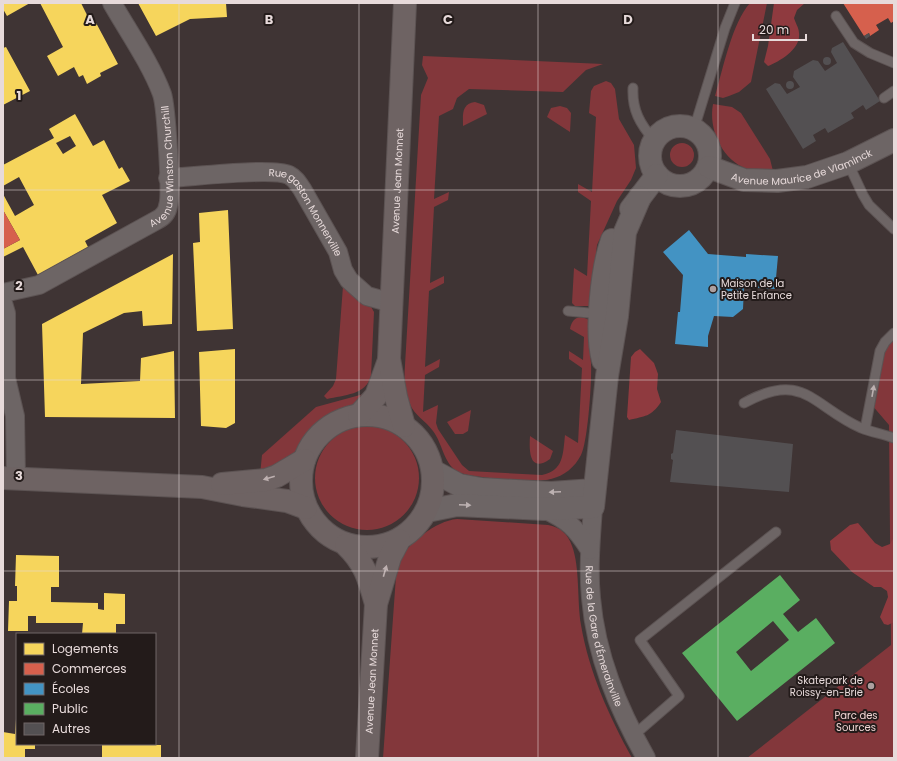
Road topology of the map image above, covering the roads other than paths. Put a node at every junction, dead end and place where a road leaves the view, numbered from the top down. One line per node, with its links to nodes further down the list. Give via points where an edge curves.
1 (112, 3): 15 (street, Avenue Winston Churchill, via 162,95)
2 (405, 3): 21 (main road, Avenue Jean Monnet)
3 (735, 3): 9 (lane)
4 (836, 16): 5 (lane, via 854,43)
5 (894, 63)
6 (633, 88): 10 (lane, via 634,111)
7 (894, 91): 8 (lane)
8 (884, 98)
9 (694, 129): 10 (street, via 675,126 663,131); 13 (street, via 704,137 710,148)
10 (654, 140): 14 (street, via 650,158)
11 (894, 140): 12 (street, Avenue Maurice de Vlaminck)
12 (848, 163): 13 (street, Avenue Maurice de Vlaminck, via 807,177 777,181 744,180); 17 (lane, via 866,200)
13 (709, 167): 14 (street, via 698,180 682,186 671,184)
14 (657, 175): 16 (street)
15 (168, 178): 19 (street, Avenue Winston Churchill, via 168,205 160,218 39,285); 21 (street, Rue gaston Monnerville, via 266,172 288,175 296,179 338,252 349,280 367,296)
16 (640, 197): 18 (street, via 628,223); 23 (street, via 616,231 610,245)
17 (894, 229)
18 (622, 257): 23 (lane, via 614,278 610,309); 26 (street, via 617,316)
19 (3, 293)
20 (3, 303): 32 (street, via 6,313 7,385 14,410)
21 (392, 304): 25 (main road, Avenue Jean Monnet)
22 (568, 311): 23 (lane)
23 (600, 314): 26 (street, via 601,353)
24 (894, 334): 31 (lane, one-way to 24, via 880,351)
25 (389, 359): 29 (main road, Avenue Jean Monnet, via 376,396); 30 (main road, Avenue Jean Monnet)
26 (607, 376): 38 (street)
27 (744, 403): 31 (lane, via 762,393 801,391)
28 (3, 415): 32 (street)
29 (359, 415): 30 (main road, via 382,416); 34 (main road, via 341,420 325,429 312,443)
30 (404, 426): 35 (main road, via 418,438 428,453)
31 (865, 429): 33 (lane)
32 (15, 435): 36 (street)
33 (894, 438)
34 (304, 460): 37 (main road, one-way to 37, via 278,476 266,480); 39 (main road, via 300,476 301,493)
35 (433, 471): 38 (street, one-way to 35, via 551,493 481,489 459,485); 41 (main road, via 434,484)
36 (10, 478): 37 (main road)
37 (202, 487): 39 (main road, via 274,498)
38 (594, 499): 40 (street); 45 (street, Rue de la Gare d'Émerainville)
39 (306, 508): 44 (main road, via 315,524 329,537)
40 (544, 509): 41 (street, one-way to 40, via 457,505); 45 (street, via 567,520 579,532)
41 (427, 511): 43 (main road, via 415,527)
42 (776, 532): 47 (lane, via 640,640 679,696)
43 (400, 540): 44 (main road, via 370,548); 46 (main road, Avenue Jean Monnet, one-way to 43, via 390,557)
44 (346, 545): 46 (main road, Avenue Jean Monnet, via 359,557)
45 (590, 550): 47 (street, Rue de la Gare d'Émerainville, via 591,598 597,635 606,670)
46 (376, 604): 48 (main road, Avenue Jean Monnet)
47 (634, 735): 49 (street, Rue de la Gare d'Émerainville)
48 (367, 758)
49 (646, 758)

